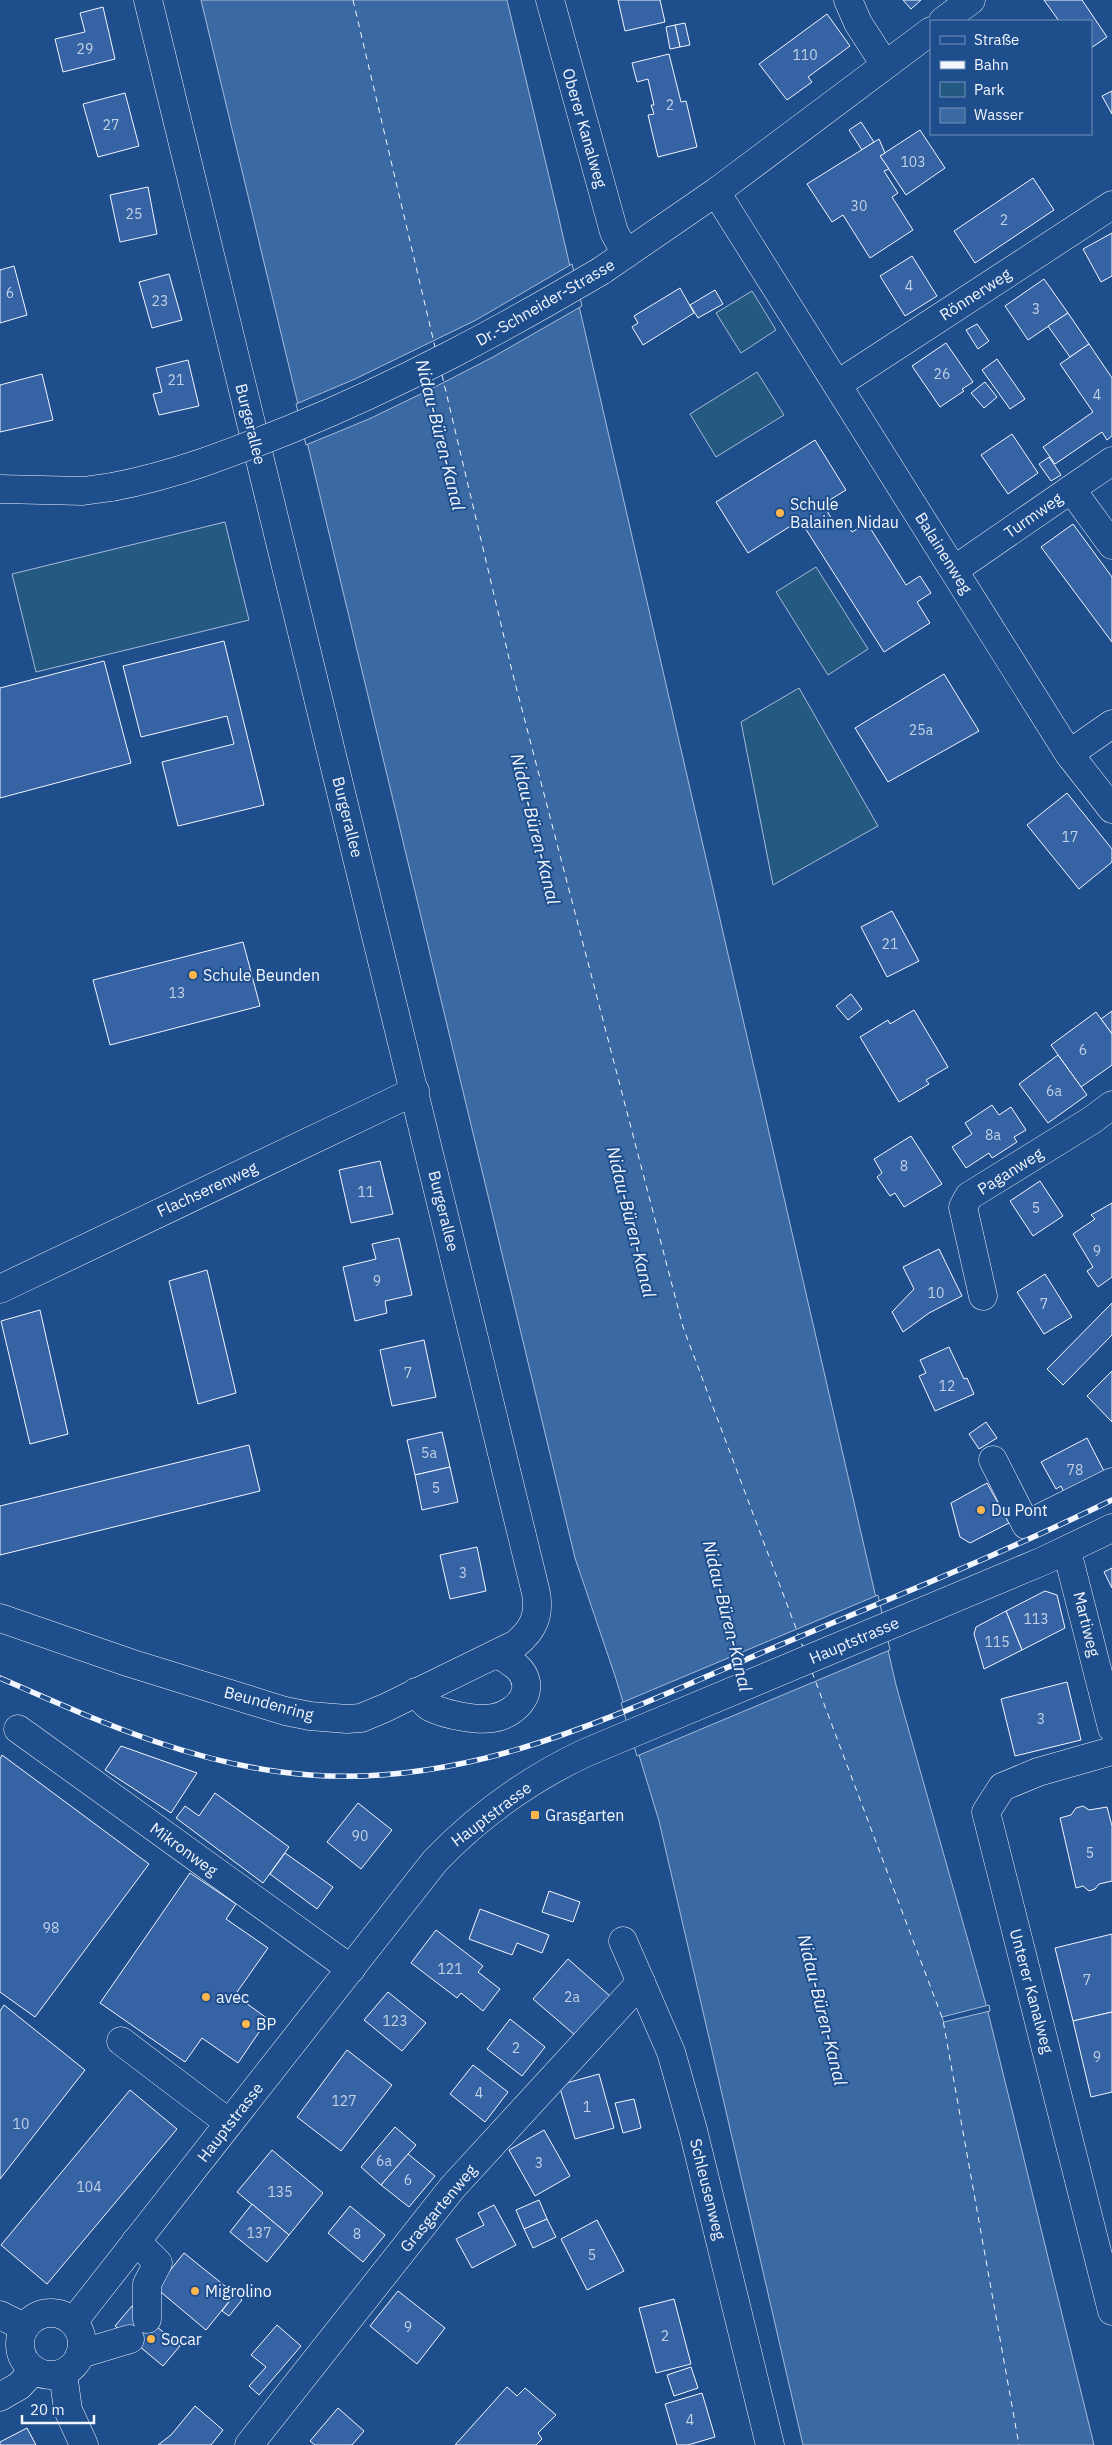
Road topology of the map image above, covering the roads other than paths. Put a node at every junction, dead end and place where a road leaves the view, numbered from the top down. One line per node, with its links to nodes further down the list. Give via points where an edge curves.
1 (148, 0): 20 (street, Burgerallee)
2 (550, 0): 10 (street, Oberer Kanalweg, via 614,232)
3 (848, 0): 7 (street, via 858,24)
4 (972, 0): 5 (street)
5 (944, 20)
6 (930, 31): 7 (street, Dr.-Schneider-Strasse)
7 (885, 65): 8 (street, Dr.-Schneider-Strasse)
8 (716, 192): 10 (street, Dr.-Schneider-Strasse); 11 (street, Balainenweg)
9 (1112, 205): 11 (street, Rönnerweg)
10 (626, 254): 14 (street, Dr.-Schneider-Strasse, bridge, via 493,334 358,401 234,452 173,474 112,487 82,491)
11 (838, 384): 16 (street, Balainenweg)
12 (1112, 461): 13 (street, Turmweg)
13 (1071, 488): 15 (street); 16 (street, Turmweg)
14 (0, 490)
15 (1112, 545)
16 (954, 570): 18 (street, Balainenweg)
17 (1112, 724): 18 (street)
18 (1069, 754): 19 (street, Balainenweg)
19 (1112, 809)
20 (415, 1091): 22 (street, Flachserenweg); 29 (street, Burgerallee, via 536,1593 537,1618)
21 (1112, 1105): 23 (street, Paganweg, via 969,1196 963,1207)
22 (0, 1289)
23 (983, 1296)
24 (993, 1460): 25 (street, via 1026,1525)
25 (1112, 1482)
26 (1112, 1528): 27 (street, Hauptstrasse)
27 (1067, 1551): 32 (street, Martiweg); 36 (street, Hauptstrasse, via 586,1753 549,1772 509,1798 453,1842)
28 (0, 1618): 31 (street, Beundenring, via 130,1663 310,1716 362,1718)
29 (528, 1634): 30 (street, Beundenring)
30 (496, 1654): 31 (street, Beundenring); 31 (street, via 517,1666 525,1682 523,1700 511,1713 494,1718 475,1718 431,1708)
31 (416, 1692)
32 (1112, 1728)
33 (18, 1729): 36 (street, Mikronweg)
34 (1112, 1751): 41 (street, Unterer Kanalweg, via 1038,1772 1002,1787 986,1812)
35 (624, 1941): 37 (street, Schleusenweg)
36 (351, 1969): 39 (street, Hauptstrasse)
37 (641, 1982): 49 (street, Grasgartenweg, via 452,2188); 50 (street, Schleusenweg, via 671,2052 693,2130)
38 (121, 2041): 39 (street)
39 (229, 2123): 40 (street, Hauptstrasse)
40 (136, 2241): 43 (street, Hauptstrasse); 45 (street, via 158,2263 147,2284 139,2329)
41 (1112, 2311)
42 (0, 2315): 44 (street)
43 (73, 2322): 44 (street, via 47,2313 30,2320); 45 (street, via 80,2337)
44 (24, 2327): 46 (street, via 20,2336 22,2356)
45 (71, 2363): 46 (street, via 43,2374); 48 (street, via 68,2410)
46 (34, 2370): 47 (street, via 19,2386)
47 (0, 2397)
48 (84, 2445)
49 (249, 2445)
50 (770, 2445)

